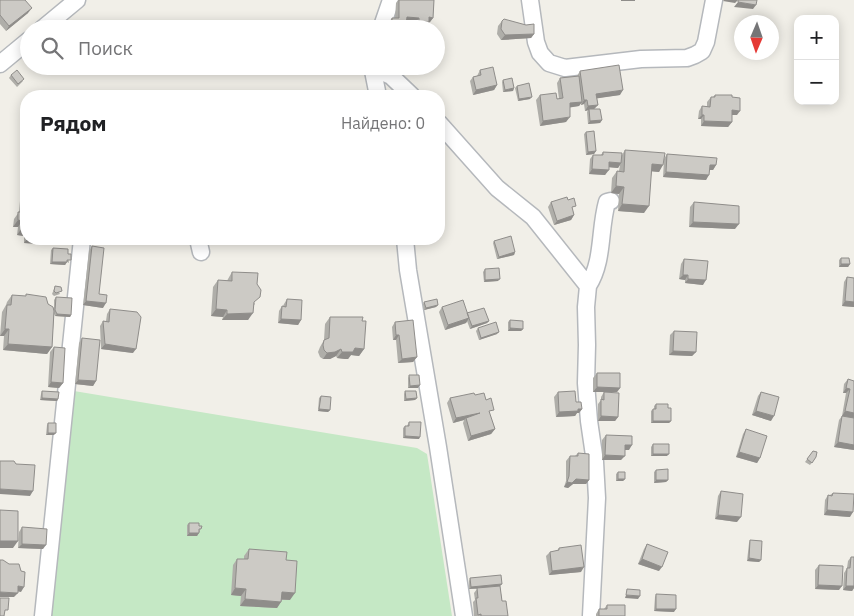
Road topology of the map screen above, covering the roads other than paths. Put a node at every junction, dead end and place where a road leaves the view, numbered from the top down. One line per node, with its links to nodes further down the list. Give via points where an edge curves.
1 (77, 0): 5 (street)
2 (391, 0): 6 (street)
3 (530, 0): 4 (street, via 540,53 549,63 565,68 640,59 687,58 702,52)
4 (714, 0)
5 (53, 20)
6 (384, 20)
7 (20, 47): 8 (street)
8 (0, 64)
9 (374, 75): 11 (street)
10 (388, 75): 12 (street)
11 (377, 90)
12 (405, 90)
13 (445, 130): 17 (street, via 497,188 533,217)
14 (611, 201): 17 (street, via 607,202 603,216 596,272)
15 (81, 245): 18 (street)
16 (406, 245): 19 (street)
17 (588, 286): 20 (street, via 586,383 597,498)
18 (43, 616)
19 (464, 616)
20 (591, 616)

